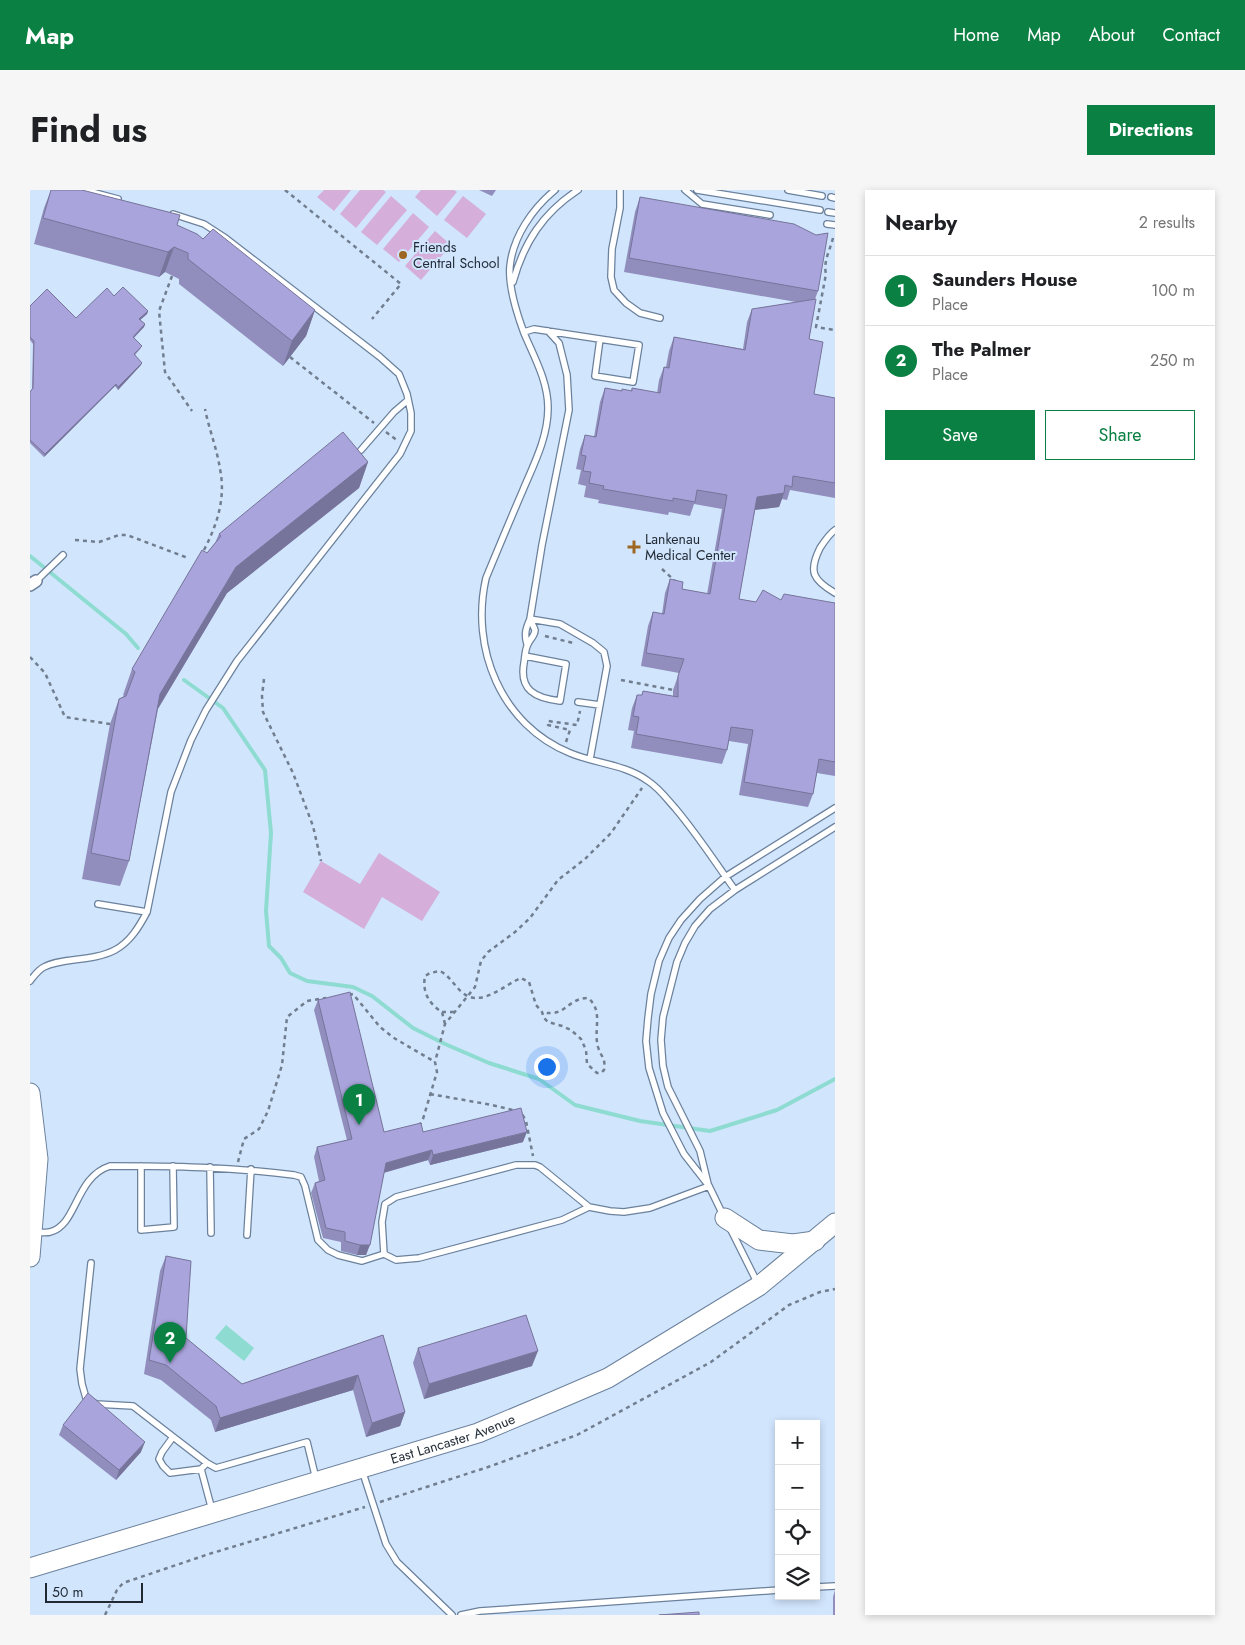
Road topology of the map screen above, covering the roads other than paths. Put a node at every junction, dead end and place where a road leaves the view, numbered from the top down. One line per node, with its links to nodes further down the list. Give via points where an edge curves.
1 (84, 190): 9 (lane)
2 (555, 190): 17 (lane, via 536,209 517,239 510,268)
3 (578, 190): 17 (lane, via 535,231 521,254)
4 (620, 190): 18 (lane, via 612,249 614,290 640,313)
5 (685, 190): 14 (lane, via 702,204)
6 (697, 190): 10 (lane)
7 (788, 190): 8 (lane)
8 (822, 196)
9 (128, 202)
10 (820, 210)
11 (164, 212): 22 (lane, via 204,224 369,348 399,374)
12 (828, 212): 13 (lane)
13 (835, 213)
14 (770, 215)
15 (827, 224): 16 (lane)
16 (835, 225)
17 (512, 286): 19 (lane)
18 (660, 318)
19 (524, 332): 20 (lane, via 534,329); 32 (lane, via 546,390 546,426 542,446 486,578 482,595 482,636 494,678 512,708 556,747)
20 (548, 332): 21 (lane); 28 (lane, via 559,343 567,374 569,410)
21 (600, 339): 21 (lane, via 639,345 633,382 595,376)
22 (408, 400): 23 (lane); 38 (lane, via 411,431 405,447 237,661 206,710 171,792)
23 (361, 450)
24 (835, 530): 27 (lane, via 822,546 813,567 819,582)
25 (63, 555): 26 (lane)
26 (33, 583)
27 (835, 593)
28 (530, 619): 29 (lane, via 535,630); 31 (lane, via 560,624 604,652 608,666)
29 (525, 656): 29 (lane, via 522,674 533,693 542,699 560,701 566,664)
30 (580, 702): 31 (lane)
31 (600, 705): 32 (lane)
32 (590, 759): 35 (lane, via 622,768 660,790 695,831)
33 (835, 808): 35 (lane)
34 (835, 827): 36 (lane)
35 (725, 877): 36 (lane); 45 (lane, via 700,899 669,938 651,994 646,1041 649,1068 663,1113 684,1154)
36 (734, 890): 45 (lane, via 695,926 679,956 663,1017 661,1040 668,1087 700,1151)
37 (98, 904): 38 (lane)
38 (147, 912): 39 (lane, via 135,933 115,950 90,958 50,964)
39 (30, 981)
40 (30, 1093): 52 (highway, via 38,1159)
41 (141, 1166): 42 (lane); 42 (lane, via 141,1230 174,1227); 52 (lane, via 102,1169 89,1180 70,1216)
42 (173, 1166): 43 (lane)
43 (210, 1167): 44 (lane); 49 (lane)
44 (251, 1169): 50 (lane); 53 (lane, via 301,1177 318,1240 328,1250 362,1261)
45 (709, 1186): 46 (lane, via 650,1208 624,1212); 47 (lane)
46 (589, 1207): 53 (lane, via 562,1220 419,1258 396,1260); 53 (lane, via 540,1167 516,1165 396,1197 385,1204 382,1222)
47 (725, 1218): 51 (highway, via 759,1240 794,1244); 55 (lane)
48 (835, 1223): 51 (highway, East Lancaster Avenue)
49 (211, 1233)
50 (247, 1235)
51 (815, 1241): 55 (highway, East Lancaster Avenue)
52 (31, 1245)
53 (384, 1254)
54 (91, 1263): 56 (lane, via 80,1369 86,1398 96,1404 133,1406)
55 (759, 1286): 59 (highway, East Lancaster Avenue, via 608,1378 478,1433)
56 (173, 1437): 57 (lane); 58 (lane, via 162,1452 163,1466 170,1473)
57 (207, 1463): 58 (lane); 60 (lane, via 216,1468 307,1442)
58 (201, 1469): 61 (lane)
59 (362, 1469): 60 (highway, East Lancaster Avenue); 66 (lane, via 386,1544 397,1562)
60 (317, 1483): 61 (highway, East Lancaster Avenue)
61 (213, 1514): 62 (highway, East Lancaster Avenue)
62 (30, 1568)
63 (835, 1586): 64 (lane)
64 (820, 1587)
65 (775, 1590): 67 (lane)
66 (452, 1615)
67 (461, 1615)

